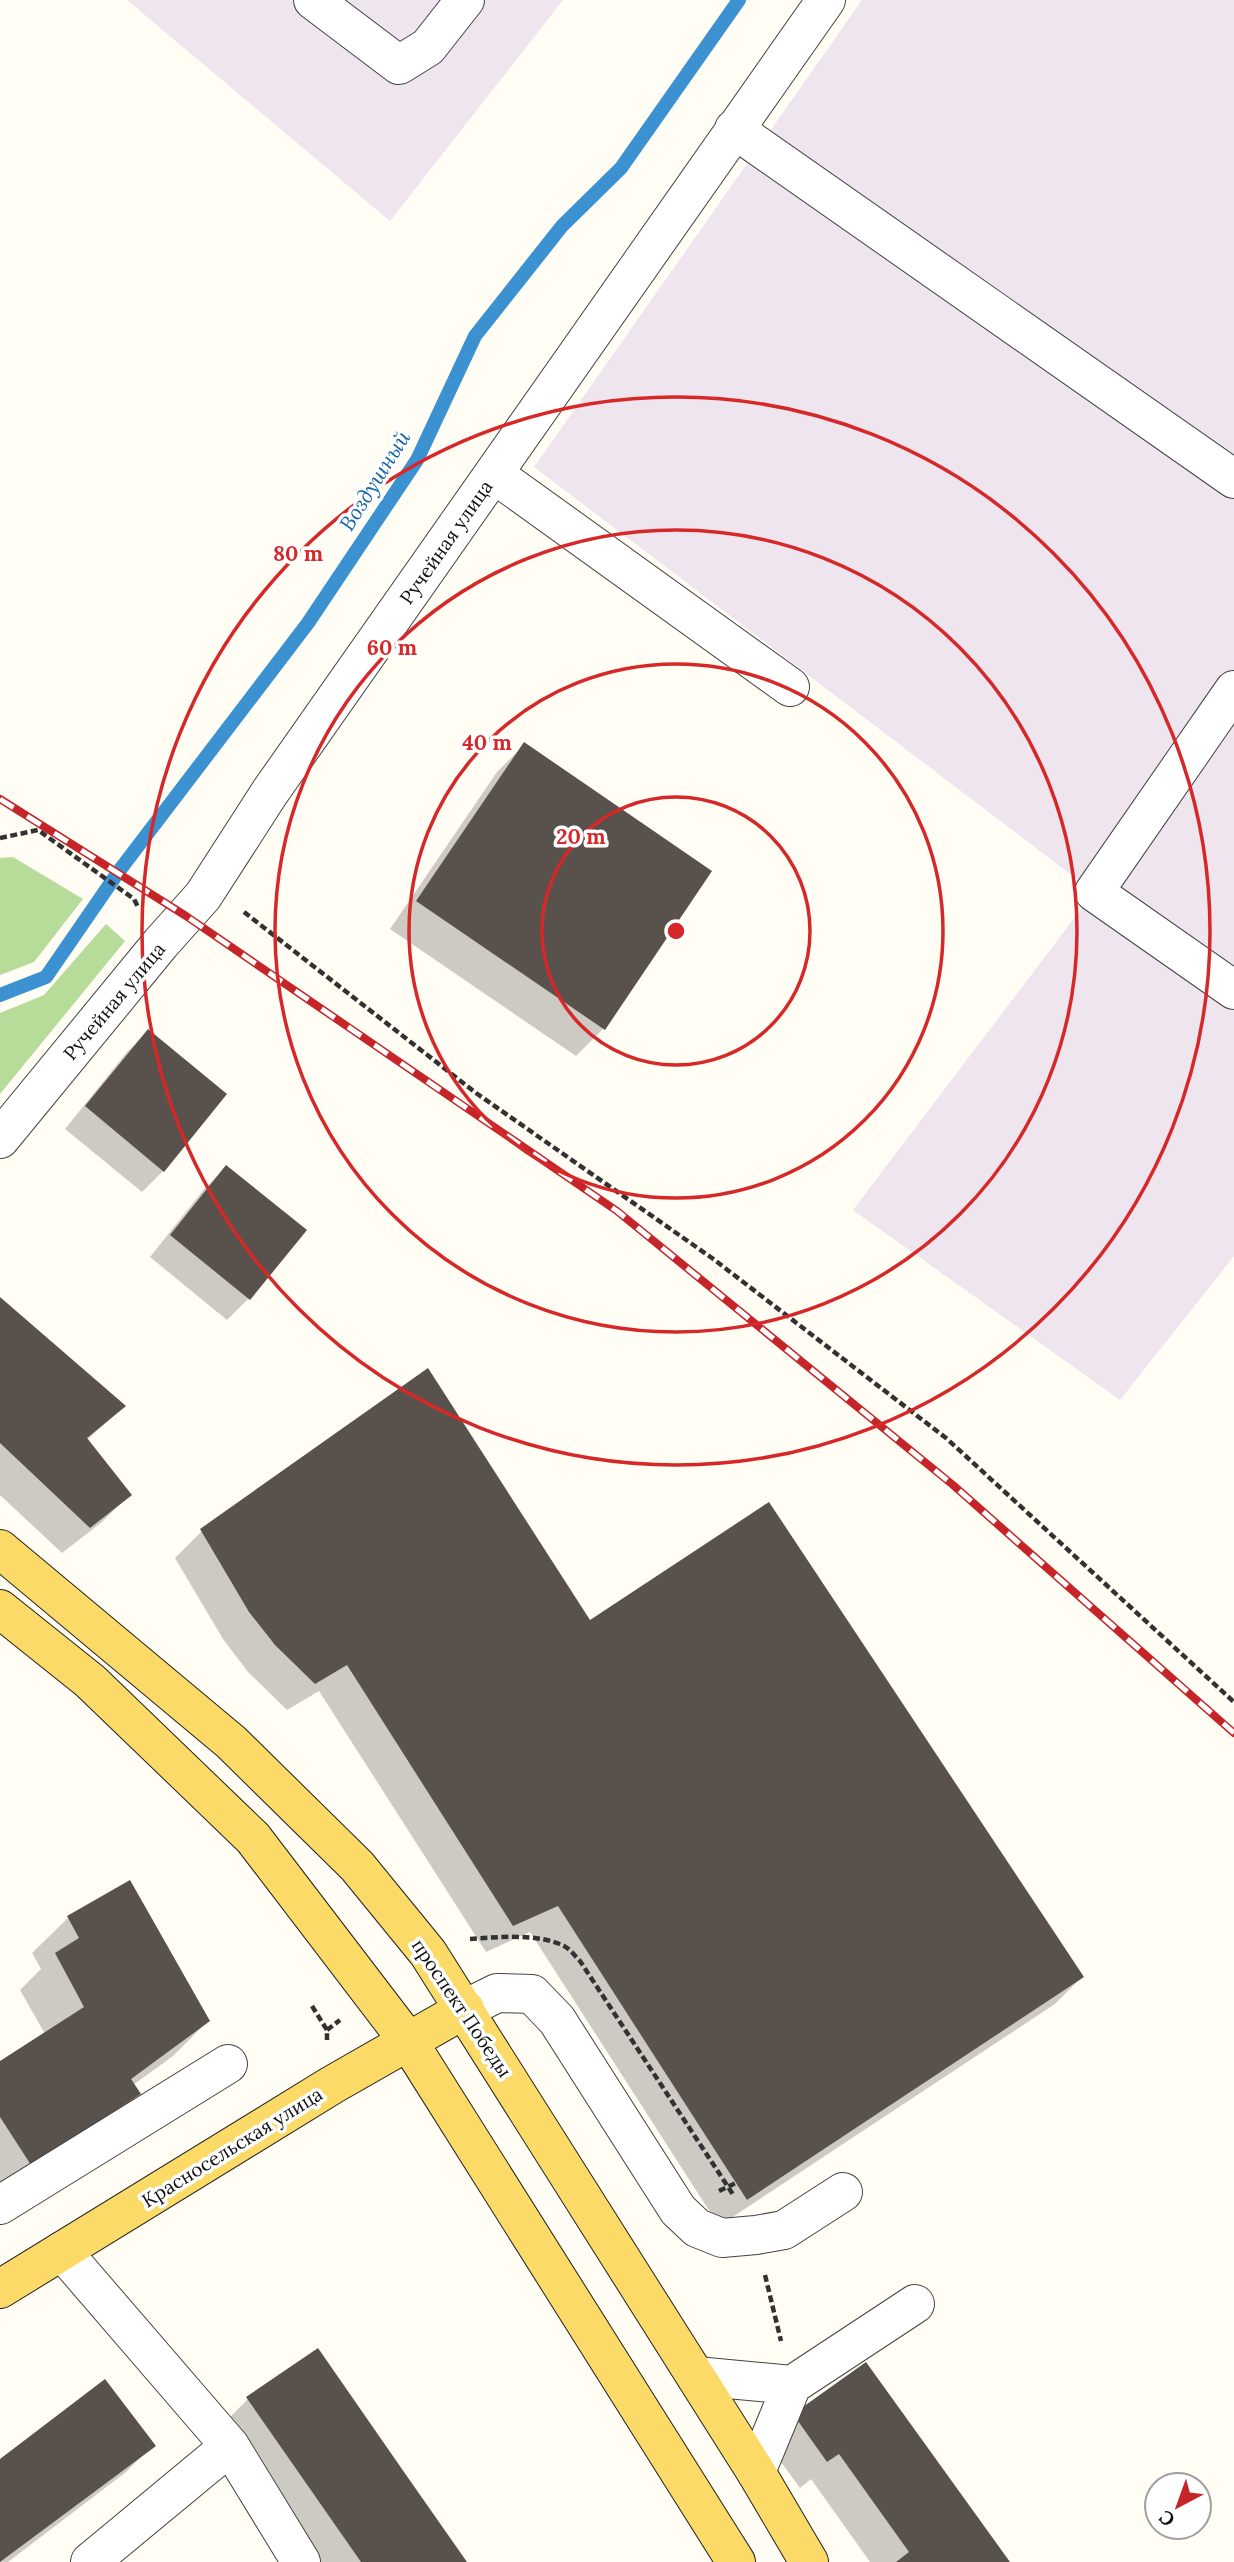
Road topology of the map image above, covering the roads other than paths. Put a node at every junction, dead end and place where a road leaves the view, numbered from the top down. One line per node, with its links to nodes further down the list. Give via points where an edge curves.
1 (313, 0): 2 (street, via 399,65 428,47)
2 (465, 0)
3 (826, 0): 4 (street, Ручейная улица)
4 (734, 129): 5 (street, Ручейная улица); 6 (street)
5 (494, 474): 7 (street); 10 (street, Ручейная улица, via 270,792 210,886)
6 (1234, 479)
7 (790, 687)
8 (1234, 690): 9 (street, via 1094,892)
9 (1234, 990)
10 (0, 1139)
11 (0, 1549): 13 (main road, проспект Победы, via 231,1742 357,1866 428,1952)
12 (0, 1609): 14 (main road, via 90,1681 253,1838)
13 (465, 2009): 14 (main road, Красносельская улица); 16 (street, via 497,1993 532,1994 557,2020 678,2210 697,2228 722,2238 784,2230); 21 (main road, проспект Победы)
14 (408, 2041): 18 (main road, Красносельская улица); 27 (main road)
15 (228, 2064): 17 (street)
16 (843, 2192)
17 (0, 2204)
18 (62, 2251): 19 (main road, Красносельская улица); 23 (street)
19 (0, 2289)
20 (915, 2304): 22 (street)
21 (696, 2376): 22 (street); 24 (main road, проспект Победы)
22 (792, 2385): 24 (street)
23 (230, 2446): 25 (street); 26 (street)
24 (756, 2472): 28 (main road, проспект Победы)
25 (90, 2562)
26 (301, 2562)
27 (736, 2562)
28 (809, 2562)

